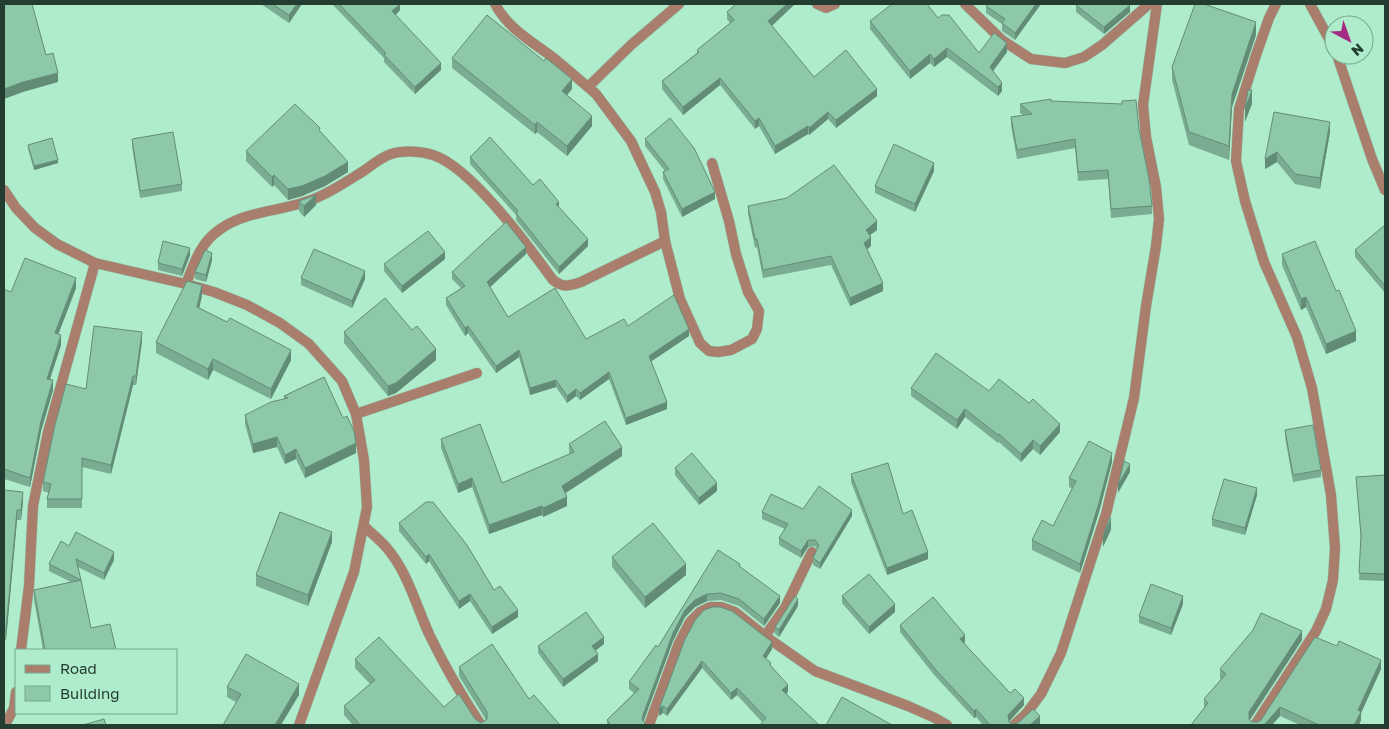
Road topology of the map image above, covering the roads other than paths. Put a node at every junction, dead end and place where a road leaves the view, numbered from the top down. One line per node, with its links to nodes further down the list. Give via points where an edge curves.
1 (495, 4): 12 (street, via 507,22 526,39)
2 (678, 4): 12 (street)
3 (817, 4): 4 (street, via 826,8)
4 (835, 4)
5 (965, 4): 6 (street, via 1002,40 1031,59 1065,63 1084,57 1102,45)
6 (1150, 4)
7 (1158, 4): 31 (street, via 1143,105 1159,219 1134,398 1106,514 1061,653 1041,694)
8 (1276, 4): 32 (street, via 1240,109 1236,161 1264,262 1297,337 1312,388 1331,494 1335,548 1333,580 1316,631)
9 (1310, 4): 10 (street)
10 (1324, 30)
11 (1340, 65): 15 (street)
12 (588, 87): 16 (street, via 600,98 631,141 655,192)
13 (712, 163): 16 (street, via 748,292 759,311 752,339 731,350 718,352 709,351 700,343 680,299)
14 (4, 190): 17 (street, via 35,228 57,244)
15 (1385, 190)
16 (665, 241): 18 (street, via 580,282 567,287 559,285 520,235 470,180 433,155 413,151 392,154 315,199 254,214 219,229 197,256)
17 (95, 262): 18 (street); 24 (street, via 48,432 33,506)
18 (186, 284): 20 (street, via 247,305 309,344 342,381)
19 (477, 373): 20 (street)
20 (356, 414): 21 (street, via 367,498)
21 (364, 526): 27 (street, via 354,572); 28 (street, via 386,547 399,566 445,667)
22 (812, 552): 23 (street, via 785,608)
23 (765, 636): 29 (street, via 735,612 721,607 710,607 700,612 690,622 679,643); 30 (street, via 815,671 908,706)
24 (21, 649)
25 (15, 700): 26 (street)
26 (5, 725)
27 (299, 725)
28 (481, 725)
29 (649, 725)
30 (947, 725)
31 (1014, 725)
32 (1255, 725)

